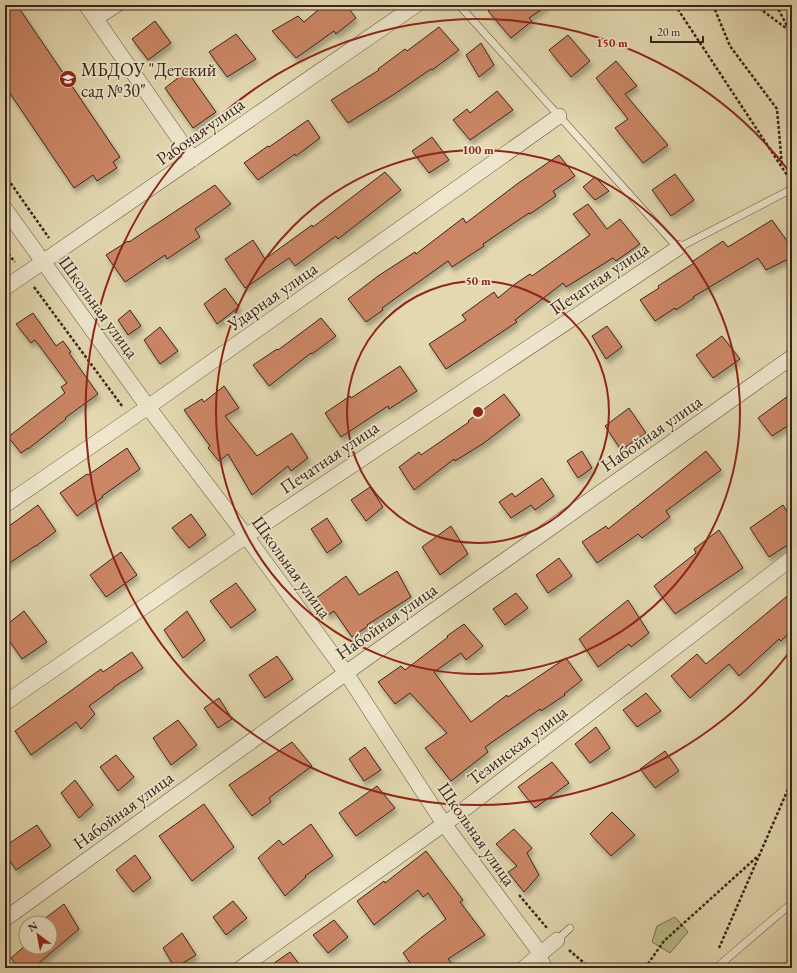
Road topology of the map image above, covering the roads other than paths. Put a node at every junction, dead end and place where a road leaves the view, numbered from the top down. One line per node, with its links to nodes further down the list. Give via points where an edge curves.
1 (86, 5): 5 (street)
2 (116, 5): 5 (street)
3 (416, 5): 7 (street, Рабочая улица)
4 (459, 5): 6 (lane)
5 (96, 18): 7 (street)
6 (559, 116): 10 (lane); 14 (street, Ударная улица)
7 (193, 159): 11 (street, Рабочая улица)
8 (792, 189): 10 (lane)
9 (5, 209): 11 (street, Школьная улица)
10 (678, 248): 16 (street, Печатная улица)
11 (43, 262): 12 (street, Рабочая улица); 14 (street, Школьная улица)
12 (5, 288)
13 (792, 357): 18 (street, Набойная улица)
14 (148, 407): 15 (street, Ударная улица); 16 (street, Школьная улица)
15 (5, 505)
16 (246, 536): 18 (street, Школьная улица); 19 (street, Печатная улица)
17 (792, 558): 20 (street, Тезинская улица)
18 (346, 673): 20 (street, Школьная улица); 22 (street, Набойная улица)
19 (5, 703)
20 (444, 824): 25 (street, Школьная улица); 26 (street, Тезинская улица)
21 (792, 903): 29 (lane)
22 (5, 919)
23 (570, 928): 24 (lane)
24 (557, 940): 25 (street)
25 (541, 954): 27 (street); 28 (lane)
26 (241, 968)
27 (524, 968)
28 (550, 968)
29 (716, 968)

